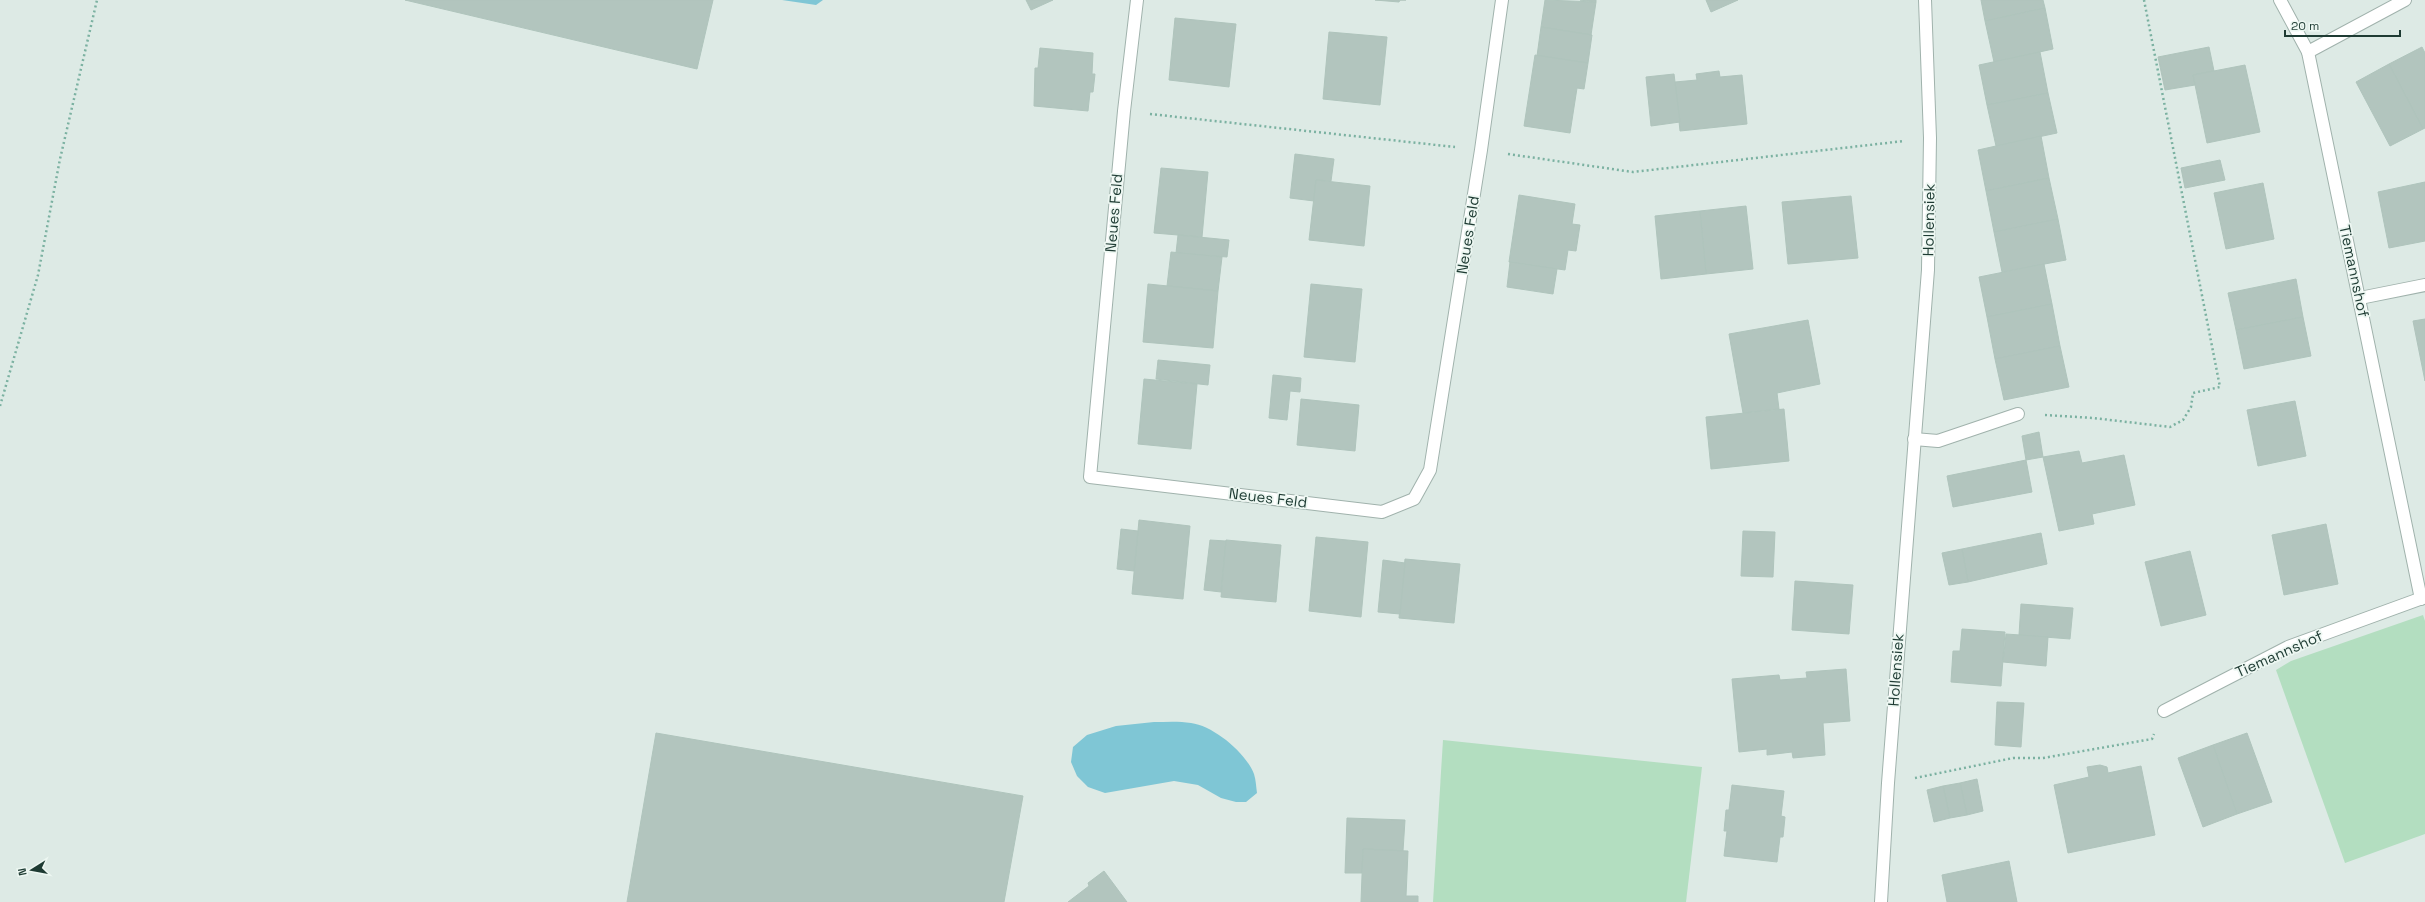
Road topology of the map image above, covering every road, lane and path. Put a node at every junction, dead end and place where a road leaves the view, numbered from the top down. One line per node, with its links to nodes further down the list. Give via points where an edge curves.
1 (97, 0): 14 (path, via 60,159 38,275)
2 (1137, 0): 9 (street, Neues Feld)
3 (1502, 0): 11 (street, Neues Feld)
4 (1925, 0): 10 (street, Hollensiek)
5 (2144, 0): 15 (path, via 2220,387 2192,394 2191,407 2183,420 2170,427 2092,418)
6 (2280, 0): 8 (street, Tiemannshof)
7 (2405, 0): 8 (street)
8 (2308, 52): 13 (street, Tiemannshof)
9 (1124, 111): 11 (path); 11 (street, Neues Feld, via 1090,477 1382,512 1414,499 1430,470)
10 (1930, 138): 11 (path, via 1633,172); 16 (street, Hollensiek, via 1928,270)
11 (1481, 150)
12 (2425, 285): 13 (street)
13 (2360, 298): 17 (street, Tiemannshof)
14 (0, 406)
15 (2018, 414): 16 (street, via 1938,441)
16 (1914, 439): 19 (street, Hollensiek)
17 (2423, 598): 18 (street, Tiemannshof, via 2288,647)
18 (2164, 711): 19 (path, via 2152,739 2043,758 2013,758)
19 (1888, 783): 20 (street, Hollensiek)
20 (1881, 902)

